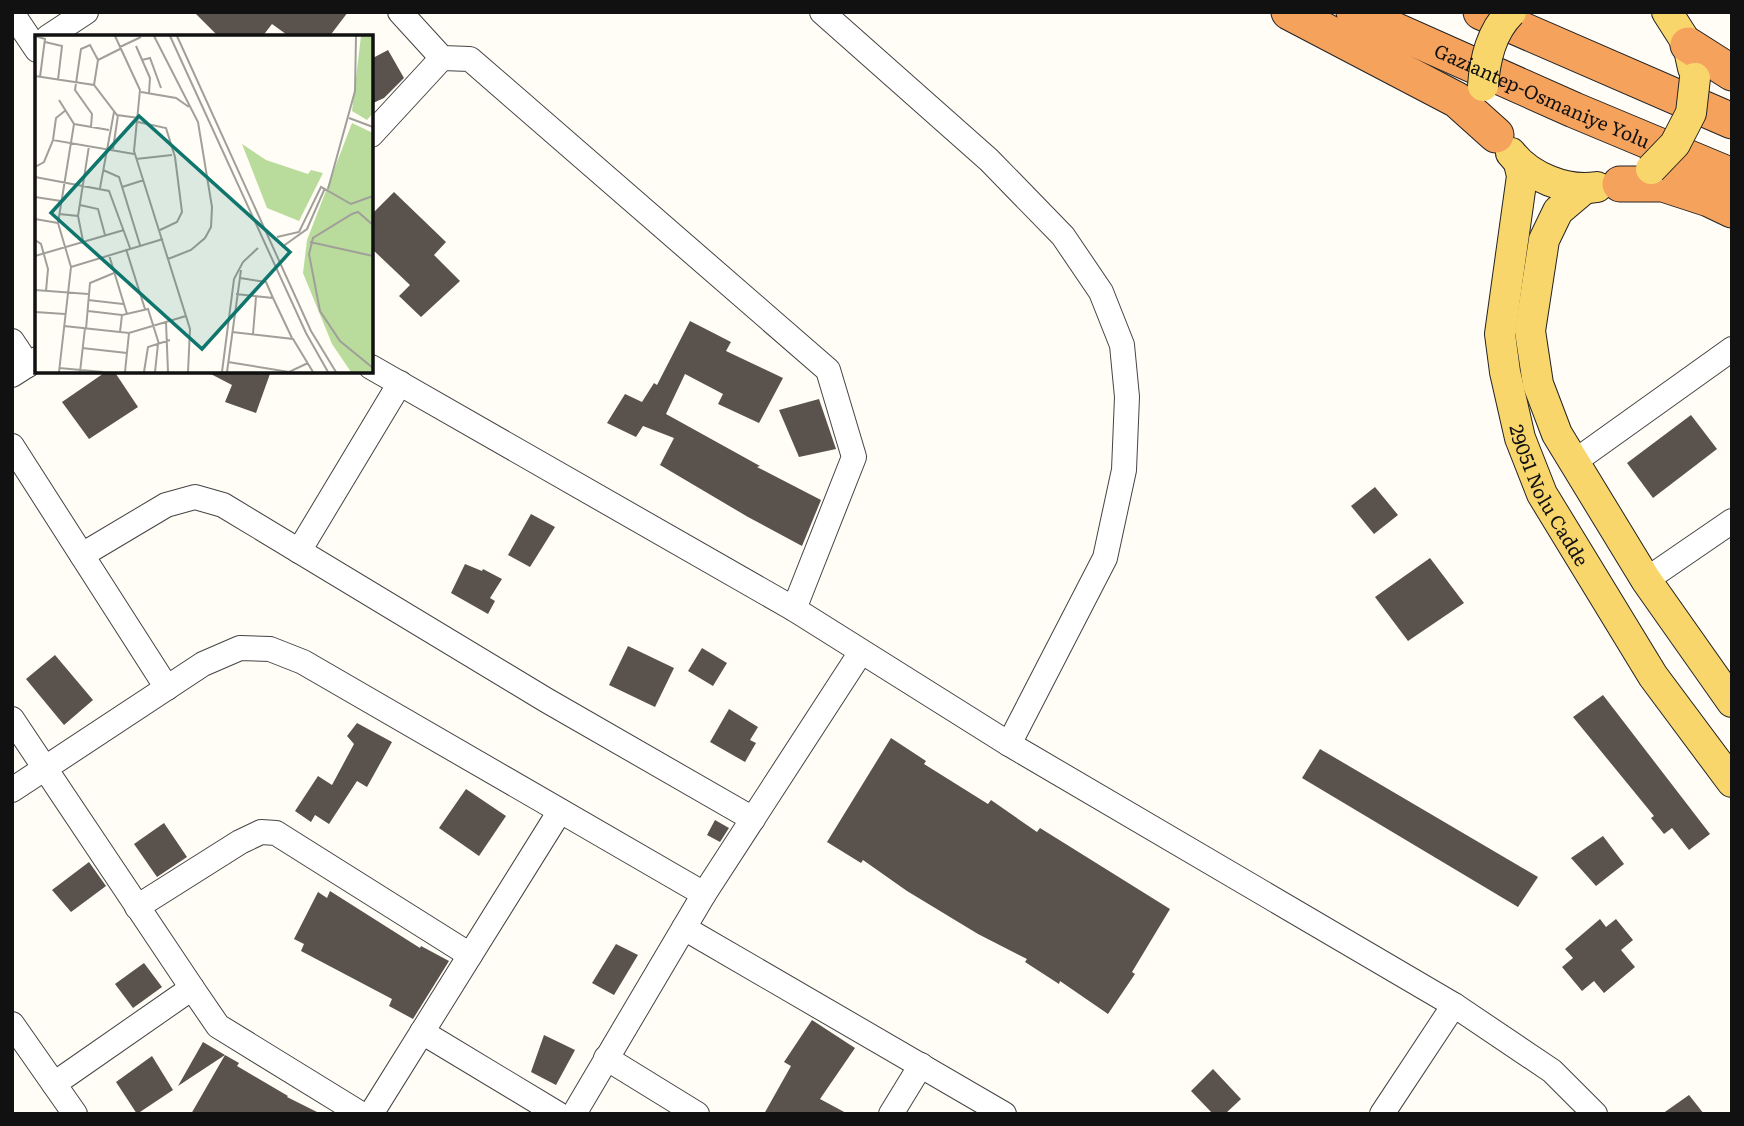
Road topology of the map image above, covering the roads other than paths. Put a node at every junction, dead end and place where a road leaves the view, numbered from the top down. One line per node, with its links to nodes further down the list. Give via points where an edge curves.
1 (86, 12): 10 (street)
2 (400, 12): 12 (street)
3 (822, 12): 38 (street, via 989,160 1063,236 1101,292 1122,345 1127,397 1124,470 1105,558)
4 (1289, 12): 16 (highway, via 1457,100)
5 (1354, 12): 18 (highway, Gaziantep-Osmaniye Yolu)
6 (1481, 12): 14 (highway)
7 (1511, 12): 16 (main road, bridge, via 1493,37 1485,61 1486,111)
8 (13, 16): 11 (street)
9 (1674, 21): 13 (highway, via 1716,64); 19 (main road, bridge, via 1695,78 1690,113 1675,144 1651,169)
10 (52, 35)
11 (35, 40)
12 (442, 58): 15 (street); 33 (street, via 470,58 828,370 855,457)
13 (1732, 73)
14 (1732, 121)
15 (373, 133)
16 (1496, 135): 17 (main road)
17 (1519, 163): 20 (main road, via 1549,182); 40 (main road, 29051 Nolu Cadde, via 1522,176 1500,334 1520,438 1542,494 1653,676)
18 (1732, 176)
19 (1620, 184): 20 (main road); 21 (highway, via 1663,184)
20 (1584, 189): 28 (main road, 29051 Nolu Cadde, via 1558,211 1544,240 1530,331 1538,384 1557,434)
21 (1732, 210)
22 (12, 341): 24 (street)
23 (1732, 349): 28 (street)
24 (26, 366)
25 (373, 368): 26 (street)
26 (400, 383): 30 (street); 33 (street)
27 (12, 446): 31 (street)
28 (1574, 462): 32 (main road, 29051 Nolu Cadde)
29 (1732, 521): 32 (street)
30 (299, 551): 31 (street, via 223,505 195,497 166,505); 43 (street)
31 (82, 555): 35 (street)
32 (1646, 580): 36 (main road, 29051 Nolu Cadde)
33 (794, 609): 34 (street)
34 (862, 652): 38 (street); 43 (street)
35 (167, 688): 39 (street); 42 (street, via 203,664 240,648 270,649 303,662)
36 (1732, 702)
37 (12, 719): 39 (street)
38 (1009, 744): 49 (street)
39 (45, 769): 41 (street); 45 (street)
40 (1732, 782)
41 (12, 790)
42 (560, 811): 44 (street); 47 (street)
43 (753, 819): 44 (street)
44 (704, 894): 46 (street)
45 (138, 907): 47 (street, via 240,842 261,832 276,833); 48 (street)
46 (684, 928): 52 (street); 53 (street)
47 (470, 955): 51 (street)
48 (192, 988): 54 (street); 56 (street, via 218,1026)
49 (1454, 1005): 63 (street); 64 (street, via 1552,1071)
50 (12, 1024): 54 (street)
51 (422, 1031): 57 (street); 58 (street)
52 (606, 1058): 59 (street); 60 (street)
53 (921, 1065): 61 (street); 62 (street)
54 (54, 1084): 55 (street)
55 (75, 1114)
56 (360, 1114)
57 (371, 1114)
58 (558, 1114)
59 (574, 1114)
60 (698, 1114)
61 (891, 1114)
62 (1004, 1114)
63 (1382, 1114)
64 (1595, 1114)

